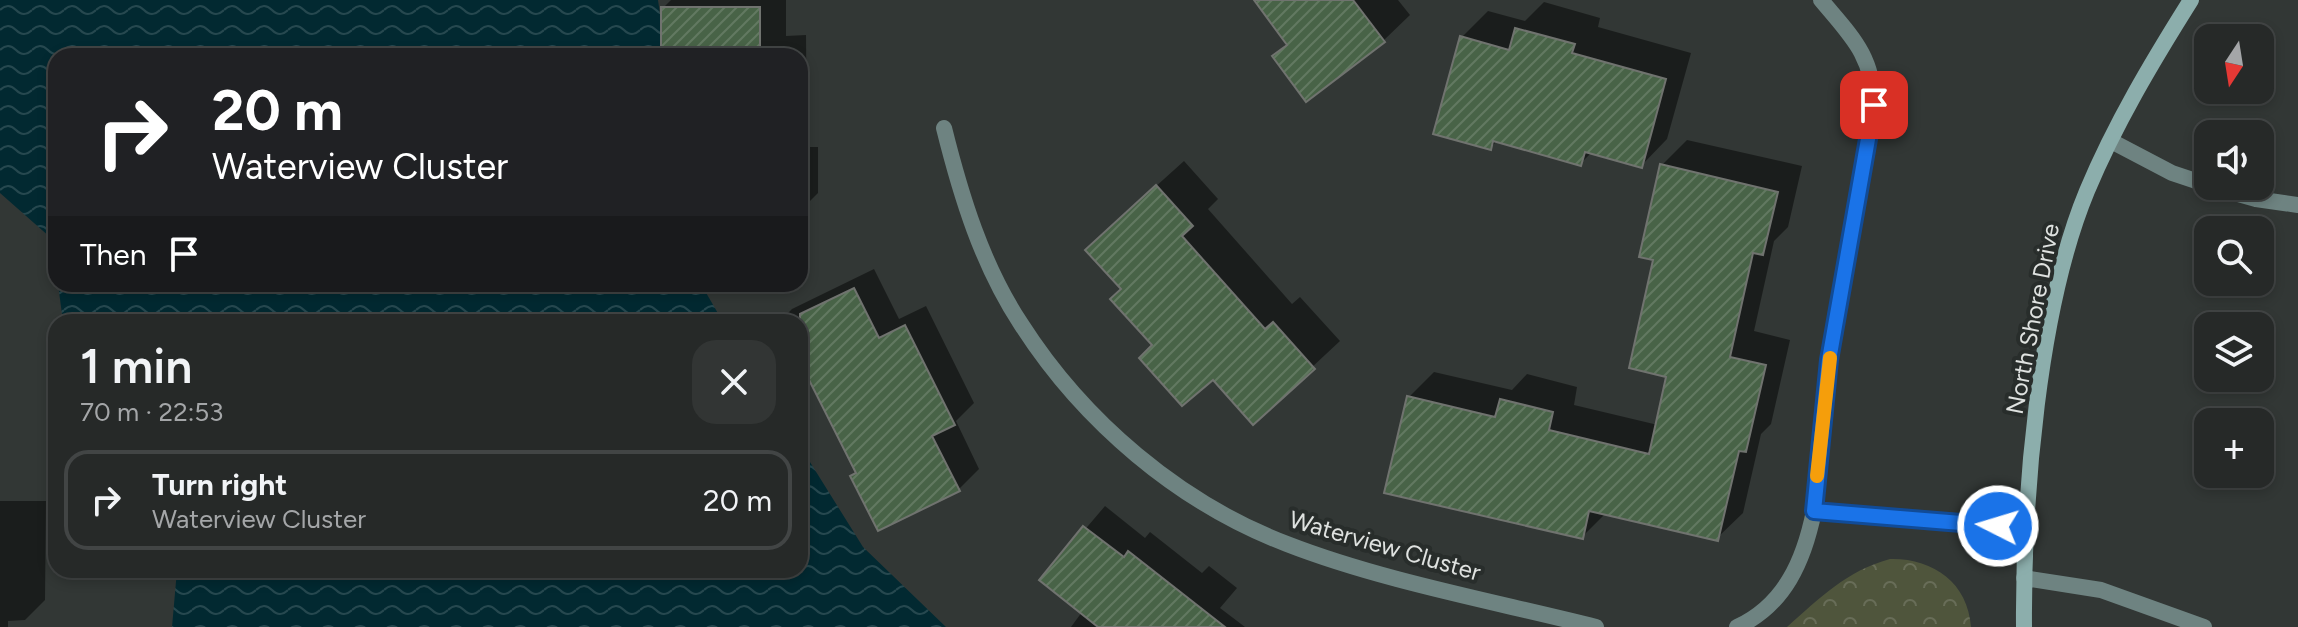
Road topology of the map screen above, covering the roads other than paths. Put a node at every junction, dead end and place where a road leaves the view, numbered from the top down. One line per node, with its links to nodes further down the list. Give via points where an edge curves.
1 (1821, 0): 8 (lane, via 1863,50 1874,105 1829,360)
2 (2191, 0): 4 (street, North Shore Drive)
3 (944, 128): 11 (lane, Waterview Cluster, via 962,199 1020,323 1066,385 1112,433 1179,488 1250,528 1317,555)
4 (2111, 141): 5 (lane); 9 (street, North Shore Drive, via 2087,192 2061,276 2039,404)
5 (2194, 181)
6 (2274, 200): 7 (lane)
7 (2298, 205)
8 (1814, 511): 9 (lane); 12 (lane, via 1802,555 1780,595)
9 (2027, 528): 10 (street, North Shore Drive)
10 (2024, 578): 13 (street, North Shore Drive); 14 (lane, via 2130,598)
11 (1596, 627)
12 (1737, 627)
13 (2024, 627)
14 (2204, 627)

